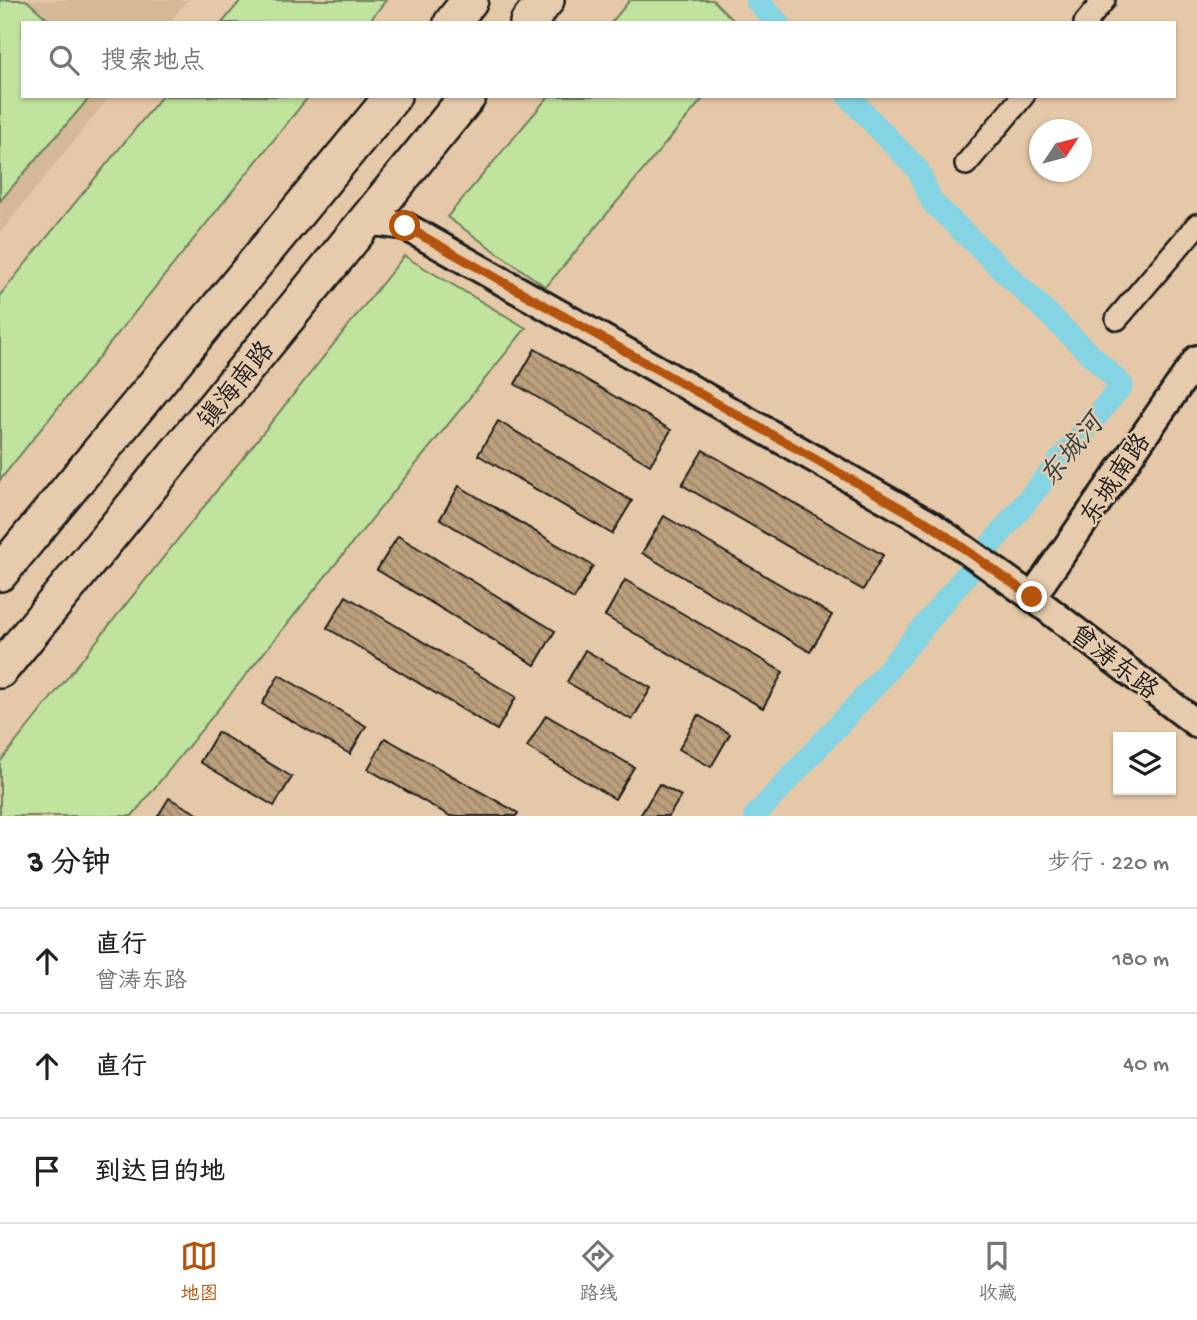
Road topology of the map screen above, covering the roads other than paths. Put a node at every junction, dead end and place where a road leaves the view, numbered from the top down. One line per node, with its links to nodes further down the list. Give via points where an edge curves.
1 (470, 0): 4 (highway)
2 (546, 0): 5 (highway)
3 (1104, 0): 6 (street)
4 (454, 21)
5 (530, 21)
6 (1087, 21)
7 (391, 98): 15 (highway)
8 (466, 98): 11 (highway, 镇海南路)
9 (1021, 98): 10 (street)
10 (966, 164)
11 (366, 221): 16 (street, 曾涛东路, via 405,226 931,525); 17 (highway, 镇海南路)
12 (1197, 225): 13 (street)
13 (1117, 319)
14 (1197, 359): 16 (street, 东城南路)
15 (0, 573)
16 (1032, 597): 18 (street, 曾涛东路)
17 (0, 670)
18 (1197, 724)

